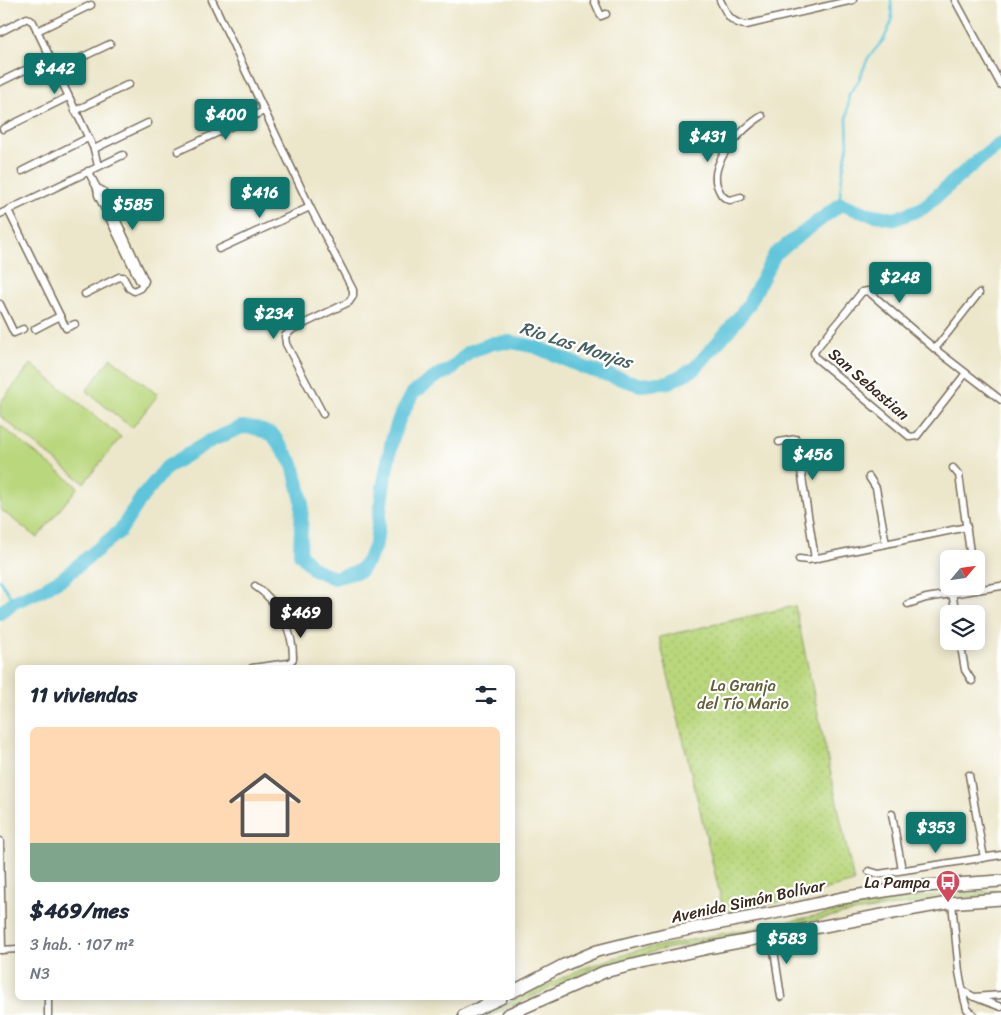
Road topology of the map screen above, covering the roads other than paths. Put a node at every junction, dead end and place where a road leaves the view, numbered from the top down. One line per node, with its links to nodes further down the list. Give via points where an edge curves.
1 (212, 0): 18 (street)
2 (594, 0): 7 (street)
3 (720, 0): 4 (street, via 732,21 746,26)
4 (853, 0)
5 (955, 0): 15 (street)
6 (90, 5): 8 (street)
7 (604, 15)
8 (37, 31): 9 (street, via 27,18); 11 (street)
9 (0, 32)
10 (110, 44): 12 (street)
11 (50, 58): 12 (street); 13 (street)
12 (55, 70): 16 (street)
13 (0, 82)
14 (129, 84): 17 (street)
15 (1001, 85)
16 (68, 97): 17 (street); 21 (street)
17 (75, 111): 22 (street)
18 (264, 111): 24 (street); 30 (street)
19 (762, 116): 29 (street, via 738,135 717,170 716,185 723,197 730,200)
20 (148, 123): 23 (street)
21 (3, 130)
22 (88, 138): 23 (street); 27 (street)
23 (94, 149): 26 (street)
24 (178, 152)
25 (123, 156): 26 (street)
26 (98, 166): 28 (street)
27 (22, 171)
28 (88, 171): 31 (street); 35 (street, via 139,280 144,283 134,291 123,277 119,277)
29 (741, 197)
30 (310, 207): 33 (street); 44 (street, via 354,293 349,302 285,336 286,344)
31 (8, 210): 32 (street); 37 (street)
32 (0, 214)
33 (219, 249)
34 (979, 293): 41 (street)
35 (85, 294)
36 (0, 304): 39 (street, via 14,333)
37 (60, 316): 38 (street, via 66,328); 40 (street)
38 (75, 324)
39 (22, 329)
40 (35, 329)
41 (935, 349): 42 (street, San Sebastian); 42 (street, San Sebastian, via 868,290 814,354 910,437 917,436)
42 (966, 373): 43 (street, San Sebastian)
43 (1001, 400)
44 (323, 414)
45 (779, 442): 52 (street, via 796,439)
46 (952, 468): 48 (street, via 959,475)
47 (869, 477): 49 (street, via 876,488)
48 (967, 526): 49 (street); 50 (street)
49 (886, 544): 52 (street)
50 (970, 550)
51 (799, 559): 52 (street)
52 (816, 559)
53 (255, 586): 59 (street, via 267,595 282,616 290,641 293,659 289,663)
54 (1001, 586): 55 (street)
55 (985, 587)
56 (942, 595): 57 (street)
57 (908, 604)
58 (962, 650): 60 (street, via 965,670)
59 (274, 665)
60 (972, 681)
61 (969, 775): 65 (street)
62 (892, 814): 66 (street)
63 (0, 841): 73 (street)
64 (1001, 855): 65 (street)
65 (984, 858): 66 (street)
66 (902, 870): 67 (street, via 880,874)
67 (869, 871)
68 (1001, 881): 74 (highway, Avenida Simón Bolívar, via 909,887 665,934 597,951)
69 (1001, 899): 70 (highway)
70 (952, 903): 71 (highway); 75 (street)
71 (772, 937): 77 (street); 84 (highway, via 604,972)
72 (15, 949): 73 (street)
73 (1, 950)
74 (515, 990)
75 (963, 991): 78 (street); 85 (street, via 967,1008)
76 (1001, 995): 78 (street)
77 (781, 997)
78 (974, 997): 81 (street)
79 (48, 1000): 82 (street)
80 (497, 1000): 83 (highway)
81 (1001, 1007)
82 (48, 1015)
83 (464, 1015)
84 (507, 1015)
85 (974, 1015)

